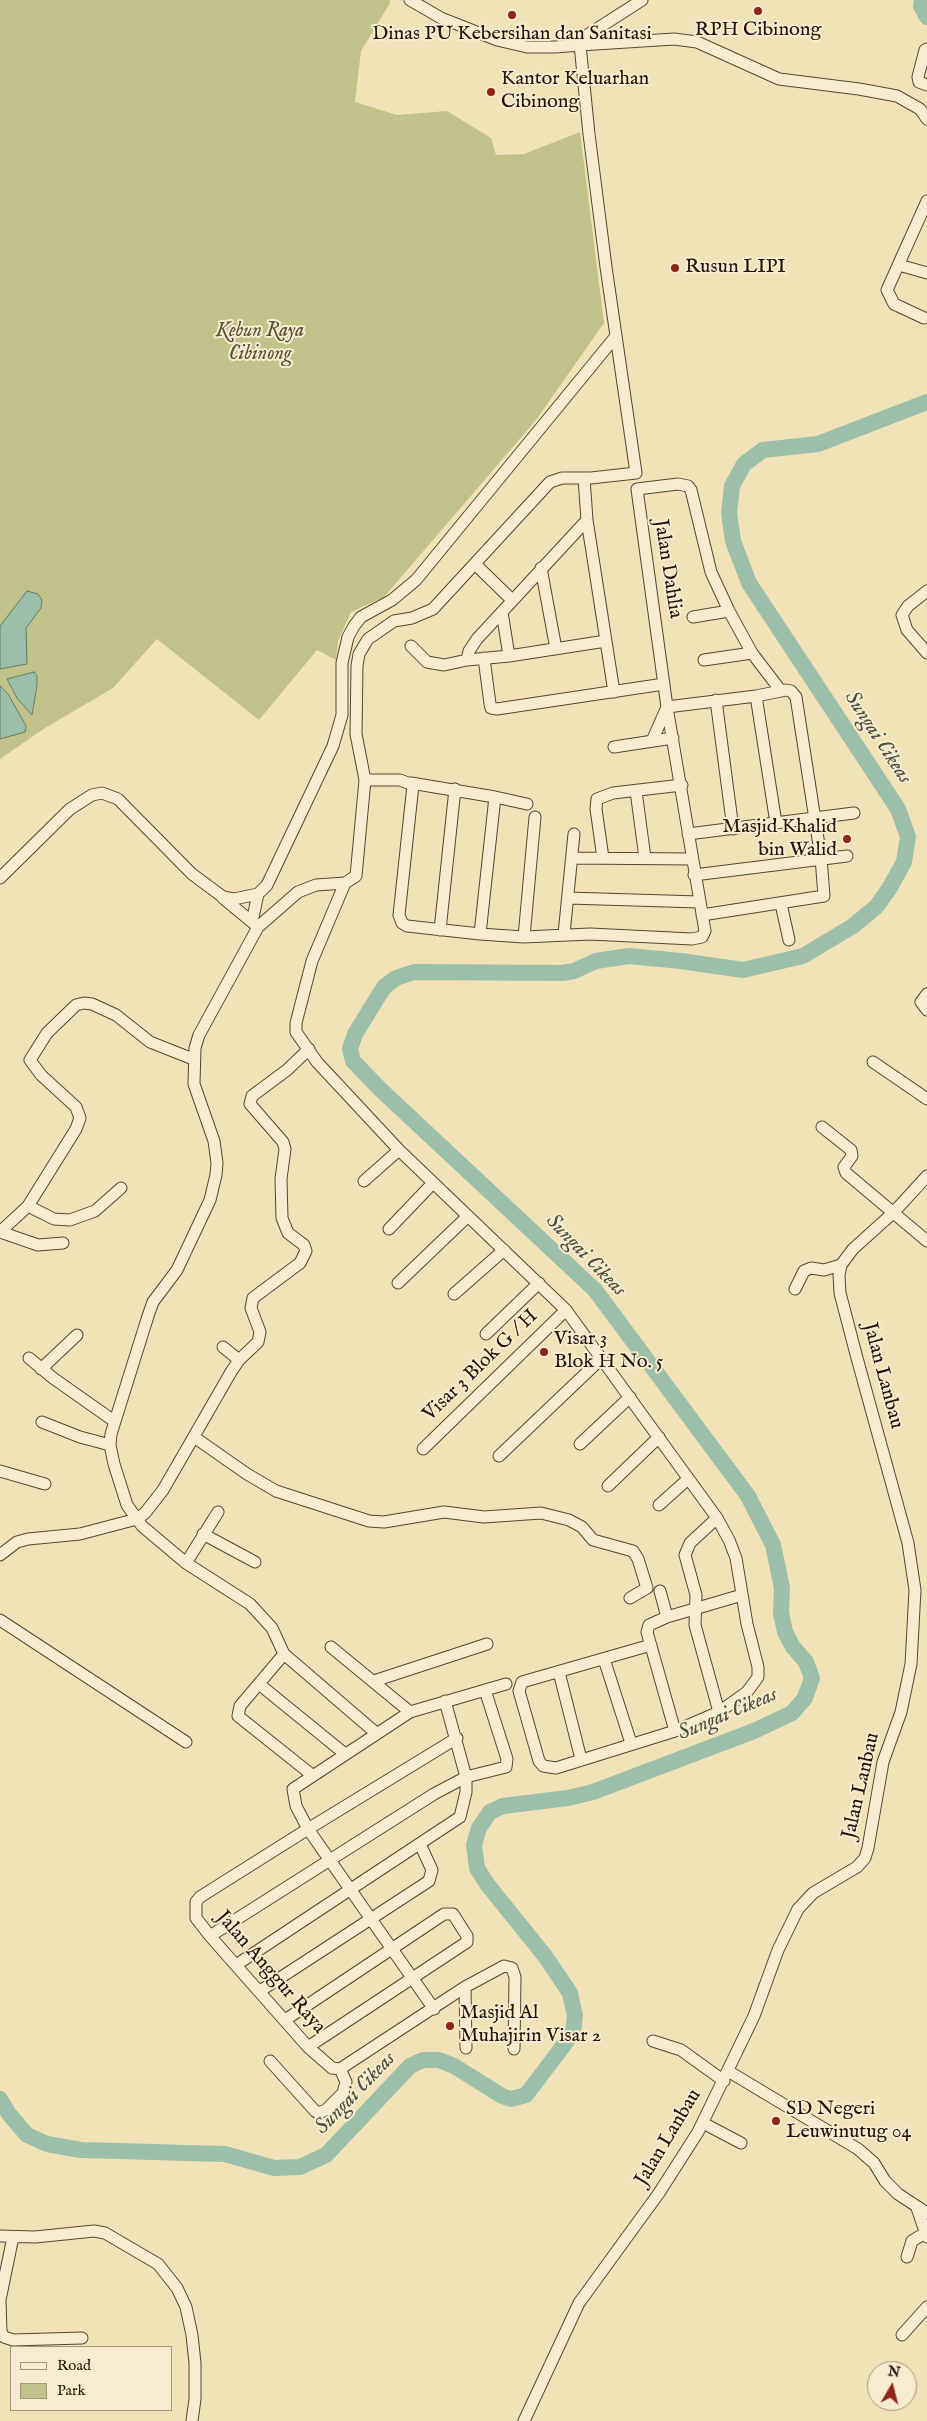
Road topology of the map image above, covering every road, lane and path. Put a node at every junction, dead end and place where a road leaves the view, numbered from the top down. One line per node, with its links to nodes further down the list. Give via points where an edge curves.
1 (410, 0): 3 (street, via 441,18 506,42 528,47)
2 (642, 0): 3 (street, via 589,34)
3 (580, 45): 6 (street, via 674,39 697,42 779,79 886,93); 13 (street)
4 (927, 49): 5 (street, via 918,77 919,82)
5 (927, 85)
6 (924, 109): 7 (street)
7 (927, 119)
8 (927, 201): 9 (street)
9 (922, 227): 10 (street)
10 (899, 265): 11 (street); 12 (street, via 887,290 888,295 894,304)
11 (927, 273)
12 (924, 318)
13 (616, 336): 14 (street); 67 (street, via 416,580 354,626 342,663 342,715 334,746 267,885)
14 (636, 473): 15 (street); 16 (street)
15 (584, 478): 17 (street); 18 (street, via 562,478 550,482)
16 (638, 489): 22 (street, Jalan Dahlia, via 678,484 691,490 712,572); 35 (street, Jalan Dahlia)
17 (587, 520): 19 (street); 26 (street)
18 (474, 564): 21 (street); 44 (street, via 433,609 386,625 368,639 359,654 356,734)
19 (541, 568): 21 (street); 28 (street)
20 (927, 591): 29 (street, via 902,615 907,630)
21 (512, 600): 23 (street)
22 (729, 611): 24 (street); 30 (street, Jalan Dahlia)
23 (502, 612): 31 (street); 33 (street, via 477,639)
24 (693, 617)
25 (927, 636): 29 (street)
26 (606, 641): 28 (street); 37 (street)
27 (411, 646): 33 (street, via 427,662 444,665)
28 (556, 649): 31 (street)
29 (925, 651)
30 (752, 654): 34 (street); 36 (street, Jalan Dahlia)
31 (509, 656): 32 (street)
32 (484, 658): 33 (street); 37 (street, via 490,704 494,709)
33 (467, 660)
34 (704, 660)
35 (664, 684): 37 (street); 40 (street, Jalan Dahlia)
36 (781, 690): 38 (street); 53 (street, Jalan Dahlia, via 792,691 796,697)
37 (614, 692)
38 (756, 696): 39 (street); 54 (street)
39 (716, 700): 40 (street); 55 (street)
40 (668, 707): 41 (street, Jalan Dahlia); 42 (street)
41 (673, 738): 42 (street); 45 (street, Jalan Dahlia)
42 (652, 741): 43 (street)
43 (614, 747)
44 (366, 780): 46 (street, via 400,780); 66 (street, via 357,870 353,880)
45 (682, 785): 48 (street); 57 (street, Jalan Dahlia)
46 (412, 789): 47 (street); 74 (street, via 400,920 402,924)
47 (455, 789): 49 (street); 74 (street)
48 (636, 791): 60 (street, via 598,799 596,809); 61 (street)
49 (495, 797): 50 (street); 75 (street)
50 (527, 804)
51 (854, 814): 53 (street)
52 (535, 817): 77 (street)
53 (814, 818): 54 (street); 62 (street)
54 (776, 822): 55 (street)
55 (733, 828): 57 (street)
56 (574, 834): 59 (street)
57 (688, 834): 63 (street, Jalan Dahlia)
58 (847, 856): 62 (street)
59 (572, 858): 60 (street); 69 (street)
60 (603, 858): 61 (street)
61 (645, 858): 63 (street)
62 (820, 858): 64 (street); 71 (street, via 824,896)
63 (692, 859): 64 (street, Jalan Dahlia)
64 (694, 875): 70 (street, Jalan Dahlia)
65 (0, 878): 68 (street, via 70,810 92,795 102,793 118,799 192,874)
66 (345, 883): 73 (street, via 316,885 298,892); 81 (street, via 312,961 296,1023 296,1032)
67 (258, 894): 68 (street, via 234,899); 73 (street)
68 (222, 897): 73 (street)
69 (568, 898): 70 (street); 76 (street)
70 (700, 902): 72 (street, Jalan Dahlia)
71 (781, 904): 72 (street); 78 (street)
72 (702, 915): 76 (street, Jalan Dahlia, via 705,931 698,939)
73 (255, 924): 82 (street, via 229,981 199,1034)
74 (440, 930): 75 (street)
75 (480, 934): 77 (street)
76 (564, 934): 77 (street)
77 (524, 937)
78 (789, 940)
79 (927, 994): 80 (street, via 921,1002)
80 (927, 1010)
81 (308, 1049): 86 (street, via 332,1080); 110 (street, via 287,1070 252,1096 250,1104 283,1142 282,1218 288,1233 304,1245 306,1252 300,1263 254,1298 251,1308 260,1337)
82 (193, 1059): 91 (street, via 150,1042 116,1015 84,1003 76,1005 47,1033 31,1057 41,1075 73,1103 80,1118 51,1173); 113 (street, via 194,1084 216,1151 214,1188 177,1270 153,1302)
83 (873, 1062): 84 (street)
84 (927, 1099)
85 (822, 1127): 92 (street, via 851,1150 852,1156 844,1167 846,1173)
86 (399, 1150): 88 (street); 89 (street)
87 (927, 1176): 92 (street)
88 (364, 1181)
89 (434, 1183): 93 (street); 94 (street)
90 (121, 1188): 91 (street, via 95,1211 70,1220 54,1219)
91 (28, 1206): 95 (street)
92 (894, 1212): 96 (street); 99 (street, via 853,1249)
93 (468, 1216): 98 (street); 100 (street)
94 (389, 1229)
95 (0, 1232): 97 (street, via 38,1244)
96 (927, 1241)
97 (64, 1243)
98 (504, 1250): 101 (street); 103 (street)
99 (841, 1265): 102 (street, via 804,1271); 180 (street, Jalan Lanbau, via 840,1293 908,1543 915,1590 911,1664 901,1712 883,1762 865,1858 849,1873 813,1893 798,1909)
100 (398, 1283)
101 (539, 1283): 104 (street); 105 (street)
102 (795, 1289)
103 (454, 1294)
104 (566, 1310): 109 (street); 119 (street, Visar 3 Blok G / H)
105 (486, 1334)
106 (76, 1335): 111 (street)
107 (223, 1347): 110 (street)
108 (28, 1358): 111 (street)
109 (602, 1358): 112 (street); 120 (street)
110 (239, 1360): 115 (street)
111 (41, 1369): 113 (street)
112 (630, 1397): 116 (street); 117 (street)
113 (114, 1421): 118 (street)
114 (42, 1422): 118 (street)
115 (194, 1437): 128 (street, via 163,1490 150,1508); 135 (street, via 276,1491 369,1521 384,1522 444,1512 484,1516 532,1513 569,1520 582,1527 593,1540 633,1551 647,1588)
116 (659, 1437): 122 (street); 124 (street)
117 (580, 1444)
118 (110, 1445): 128 (street, via 122,1491)
119 (423, 1449)
120 (499, 1456)
121 (0, 1471): 123 (street)
122 (688, 1478): 125 (street); 127 (street)
123 (45, 1484)
124 (608, 1486)
125 (659, 1505)
126 (218, 1512): 129 (street)
127 (717, 1518): 134 (street, via 736,1558); 136 (street, via 690,1543 685,1555 696,1595)
128 (136, 1519): 130 (street, via 80,1534 28,1539 17,1542); 132 (street)
129 (203, 1534): 131 (street); 132 (street)
130 (0, 1556)
131 (255, 1562)
132 (186, 1563): 142 (street, via 250,1604 272,1628)
133 (660, 1591): 137 (street)
134 (742, 1595): 136 (street); 151 (street, via 758,1677 747,1692)
135 (630, 1598)
136 (695, 1610): 137 (street); 151 (street, via 695,1625)
137 (667, 1617): 140 (street, via 649,1625 647,1632)
138 (0, 1620): 155 (street)
139 (487, 1644): 145 (street)
140 (651, 1645): 143 (street); 152 (street)
141 (331, 1647): 145 (street)
142 (284, 1654): 146 (street); 153 (street)
143 (604, 1658): 144 (street); 156 (street)
144 (558, 1672): 158 (street); 158 (street, via 522,1682 519,1691 543,1766 556,1768)
145 (374, 1681): 150 (street)
146 (259, 1684): 157 (street); 159 (street, via 240,1706 238,1716)
147 (506, 1684): 148 (street)
148 (485, 1690): 149 (street); 160 (street, via 507,1765)
149 (444, 1701): 150 (street); 154 (street)
150 (410, 1712): 153 (street)
151 (719, 1712): 152 (street)
152 (675, 1731): 156 (street)
153 (376, 1733): 157 (street)
154 (457, 1738): 160 (street); 161 (street)
155 (186, 1742)
156 (632, 1743): 158 (street)
157 (345, 1754): 159 (street)
158 (581, 1759)
159 (312, 1775): 161 (street, via 296,1785 293,1794)
160 (466, 1777): 162 (street, via 460,1817); 163 (street)
161 (308, 1829): 163 (street); 166 (street, Jalan Anggur Raya, via 200,1897 195,1913)
162 (420, 1844): 164 (street); 165 (street, via 432,1870 432,1878)
163 (329, 1858): 164 (street); 166 (street)
164 (350, 1891): 165 (street); 168 (street)
165 (371, 1920): 167 (street); 171 (street)
166 (210, 1936): 168 (street, Jalan Anggur Raya)
167 (393, 1949): 169 (street); 169 (street, via 448,1913 453,1914 467,1936 465,1943); 173 (street)
168 (236, 1964): 171 (street, Jalan Anggur Raya)
169 (413, 1978): 172 (street); 175 (street)
170 (466, 1987): 172 (street); 176 (street); 177 (street, via 500,1966 512,1968)
171 (260, 1991): 173 (street, Jalan Anggur Raya)
172 (434, 2009): 179 (street)
173 (285, 2020): 175 (street, Jalan Anggur Raya)
174 (652, 2041): 180 (street, via 681,2050)
175 (308, 2046): 179 (street, Jalan Anggur Raya, via 332,2068)
176 (466, 2048)
177 (514, 2049)
178 (270, 2061): 179 (street, via 318,2112 326,2110 343,2093 345,2078)
179 (340, 2070)
180 (726, 2076): 181 (street, Jalan Lanbau); 183 (street, via 858,2148 891,2188)
181 (703, 2123): 182 (street); 192 (street, Jalan Lanbau, via 659,2193 579,2302)
182 (741, 2143)
183 (922, 2210): 184 (street)
184 (926, 2235): 187 (street, via 912,2242)
185 (0, 2236): 186 (street)
186 (13, 2237): 190 (street, via 0,2300 4,2337 13,2340); 191 (street, via 105,2233 158,2264 177,2288 186,2307 192,2335 195,2390)
187 (907, 2257)
188 (927, 2307): 189 (street)
189 (902, 2335)
190 (82, 2338)
191 (192, 2421)
192 (524, 2421)

